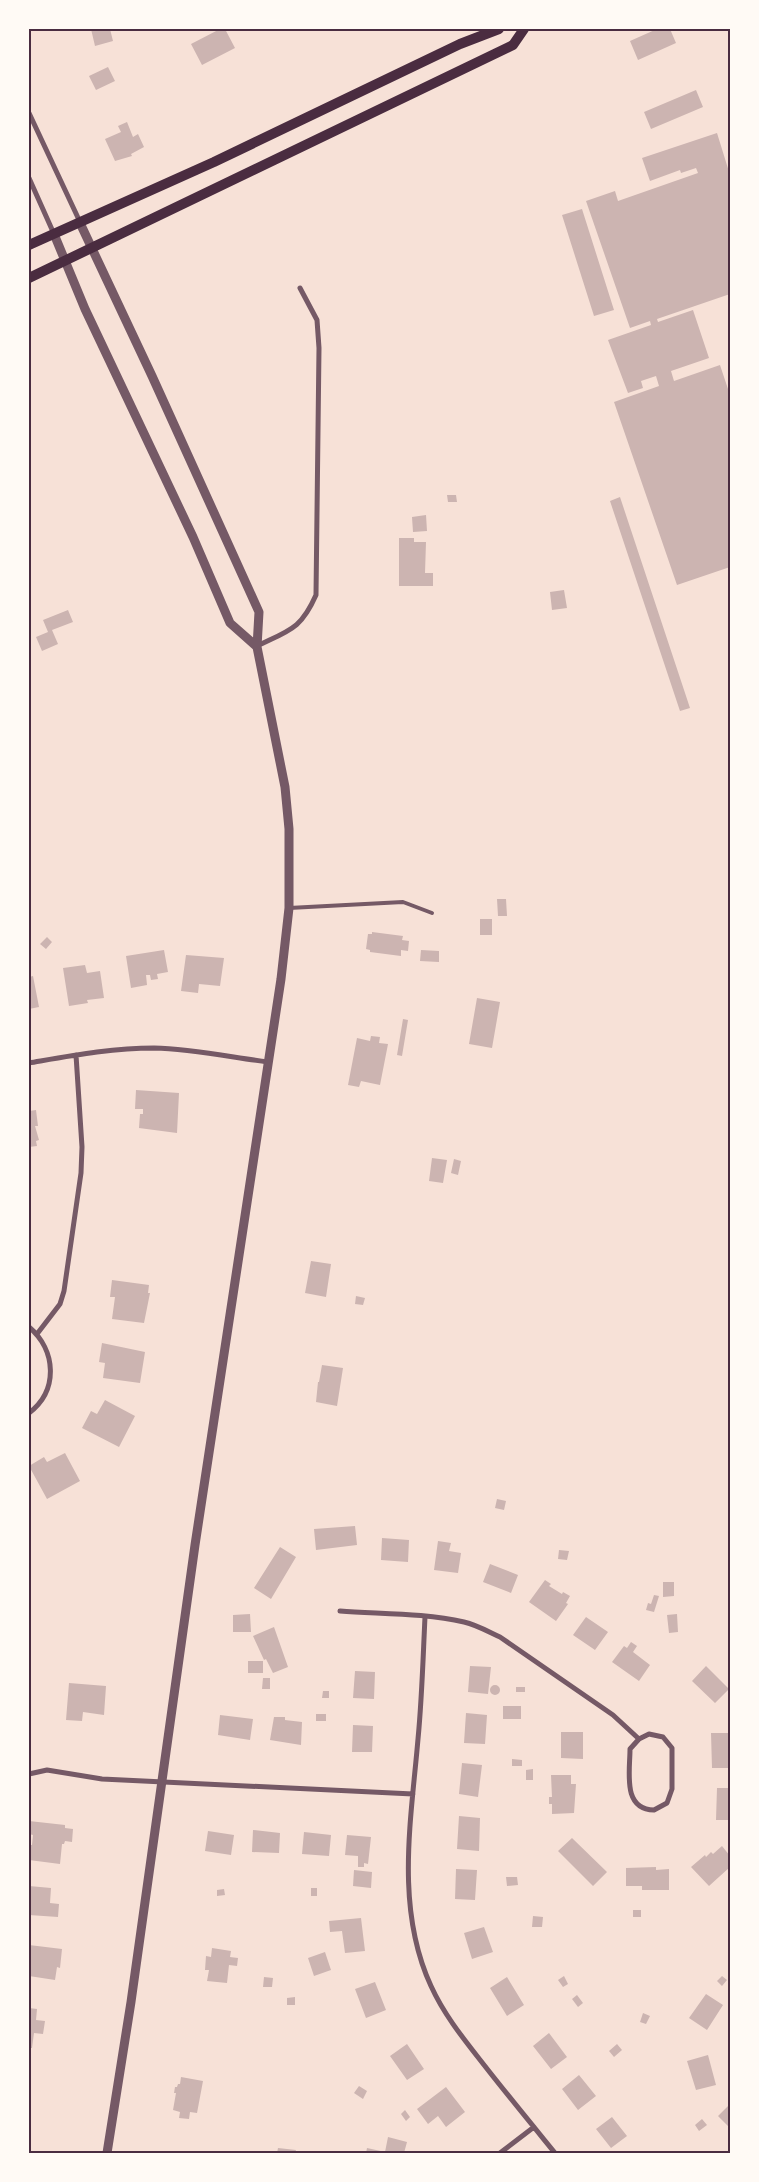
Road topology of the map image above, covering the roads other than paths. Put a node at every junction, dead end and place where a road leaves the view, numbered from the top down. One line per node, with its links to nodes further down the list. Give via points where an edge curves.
1 (498, 29): 5 (main road, via 451,48)
2 (524, 29): 8 (main road, via 514,45)
3 (29, 113): 5 (street)
4 (29, 178): 6 (street)
5 (80, 223): 6 (main road); 8 (street)
6 (54, 234): 7 (main road); 9 (street)
7 (29, 245)
8 (92, 248): 9 (main road); 12 (street, via 249,589 258,612)
9 (65, 261): 10 (main road); 12 (street, via 230,623)
10 (29, 278)
11 (300, 288): 12 (street, via 317,320 319,348 316,595 307,614 297,625)
12 (257, 647): 13 (street, via 285,787)
13 (288, 908): 14 (lane, via 403,902); 17 (street)
14 (432, 913)
15 (76, 1055): 16 (street); 17 (street, via 154,1048); 19 (street, via 82,1147 79,1196 64,1291 60,1304)
16 (29, 1062)
17 (268, 1062): 25 (street)
18 (29, 1327): 19 (street)
19 (37, 1334): 20 (street, via 49,1354 51,1377 42,1399)
20 (29, 1413)
21 (340, 1611): 22 (street)
22 (425, 1617): 23 (street, via 464,1622 500,1637 613,1715); 26 (street)
23 (639, 1739): 23 (street, via 630,1749 630,1796 640,1807 654,1810 667,1803 671,1796 672,1748 656,1734)
24 (29, 1774): 25 (street, via 47,1770 102,1778)
25 (162, 1780): 26 (street); 28 (street)
26 (414, 1794): 27 (street, via 408,1898 420,1958 430,1985 452,2022)
27 (534, 2127): 29 (street); 30 (street)
28 (107, 2153)
29 (500, 2153)
30 (555, 2153)

